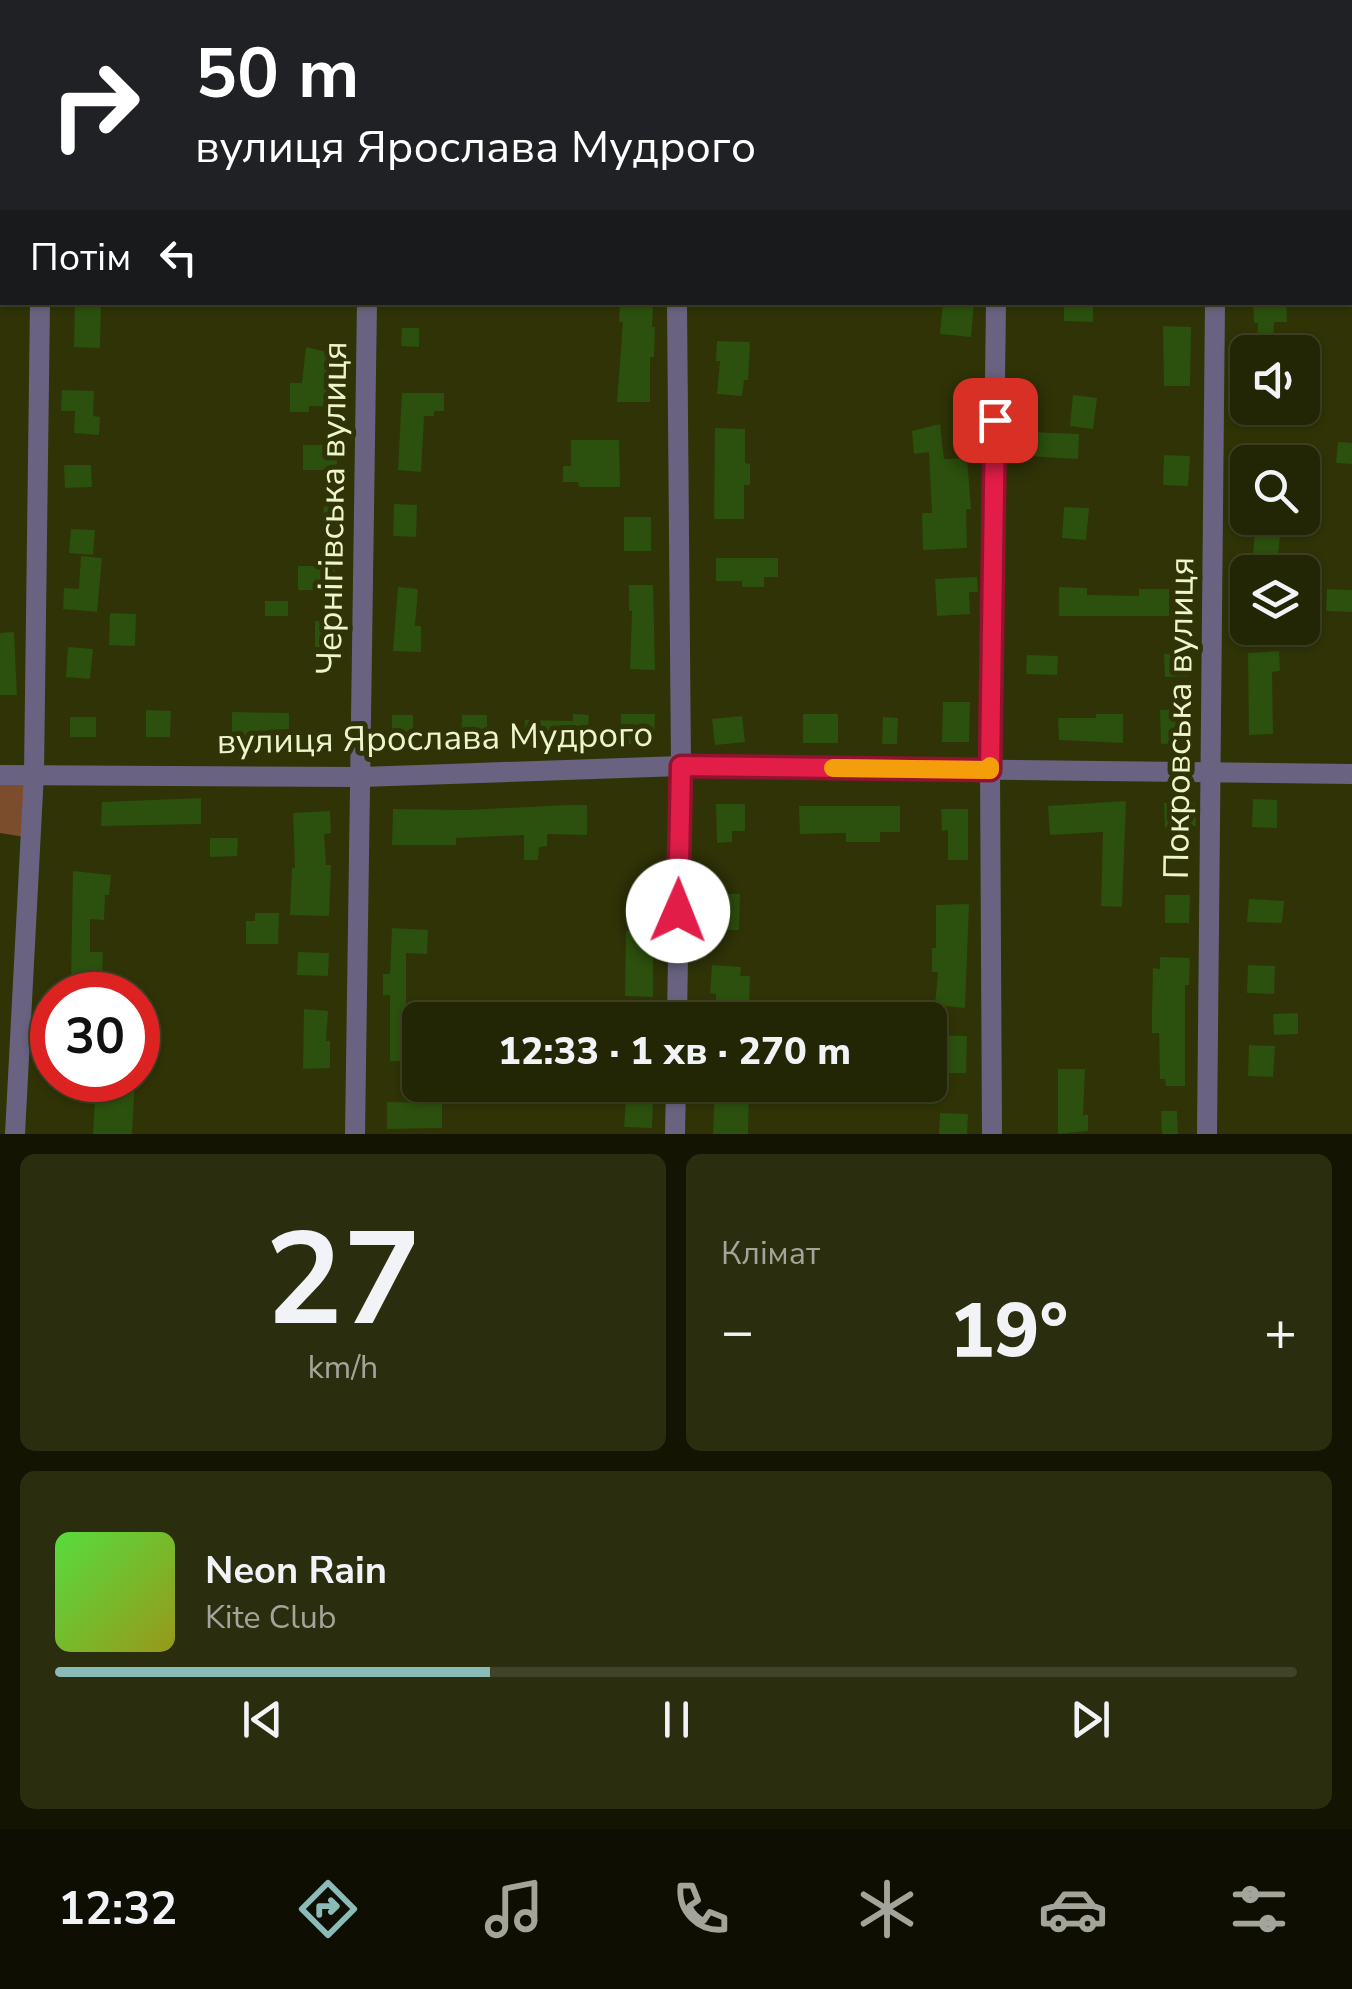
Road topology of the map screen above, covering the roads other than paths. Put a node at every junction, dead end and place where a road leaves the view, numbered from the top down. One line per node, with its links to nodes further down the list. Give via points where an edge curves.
1 (40, 305): 8 (street)
2 (367, 305): 12 (street, Чернігівська вулиця)
3 (678, 305): 6 (street)
4 (996, 305): 7 (street)
5 (1215, 305): 9 (street, Покровська вулиця)
6 (681, 766): 7 (street, вулиця Ярослава Мудрого); 12 (street, вулиця Ярослава Мудрого); 13 (street)
7 (990, 770): 9 (street, вулиця Ярослава Мудрого); 18 (street)
8 (34, 774): 11 (street, вулиця Ярослава Мудрого); 12 (street, вулиця Ярослава Мудрого); 15 (street)
9 (1210, 774): 10 (street, вулиця Ярослава Мудрого); 19 (street, Покровська вулиця)
10 (1352, 774)
11 (0, 776)
12 (361, 777): 16 (street, Чернігівська вулиця)
13 (677, 1002)
14 (676, 1102): 17 (street)
15 (15, 1134)
16 (354, 1134)
17 (676, 1134)
18 (992, 1134)
19 (1208, 1134)

